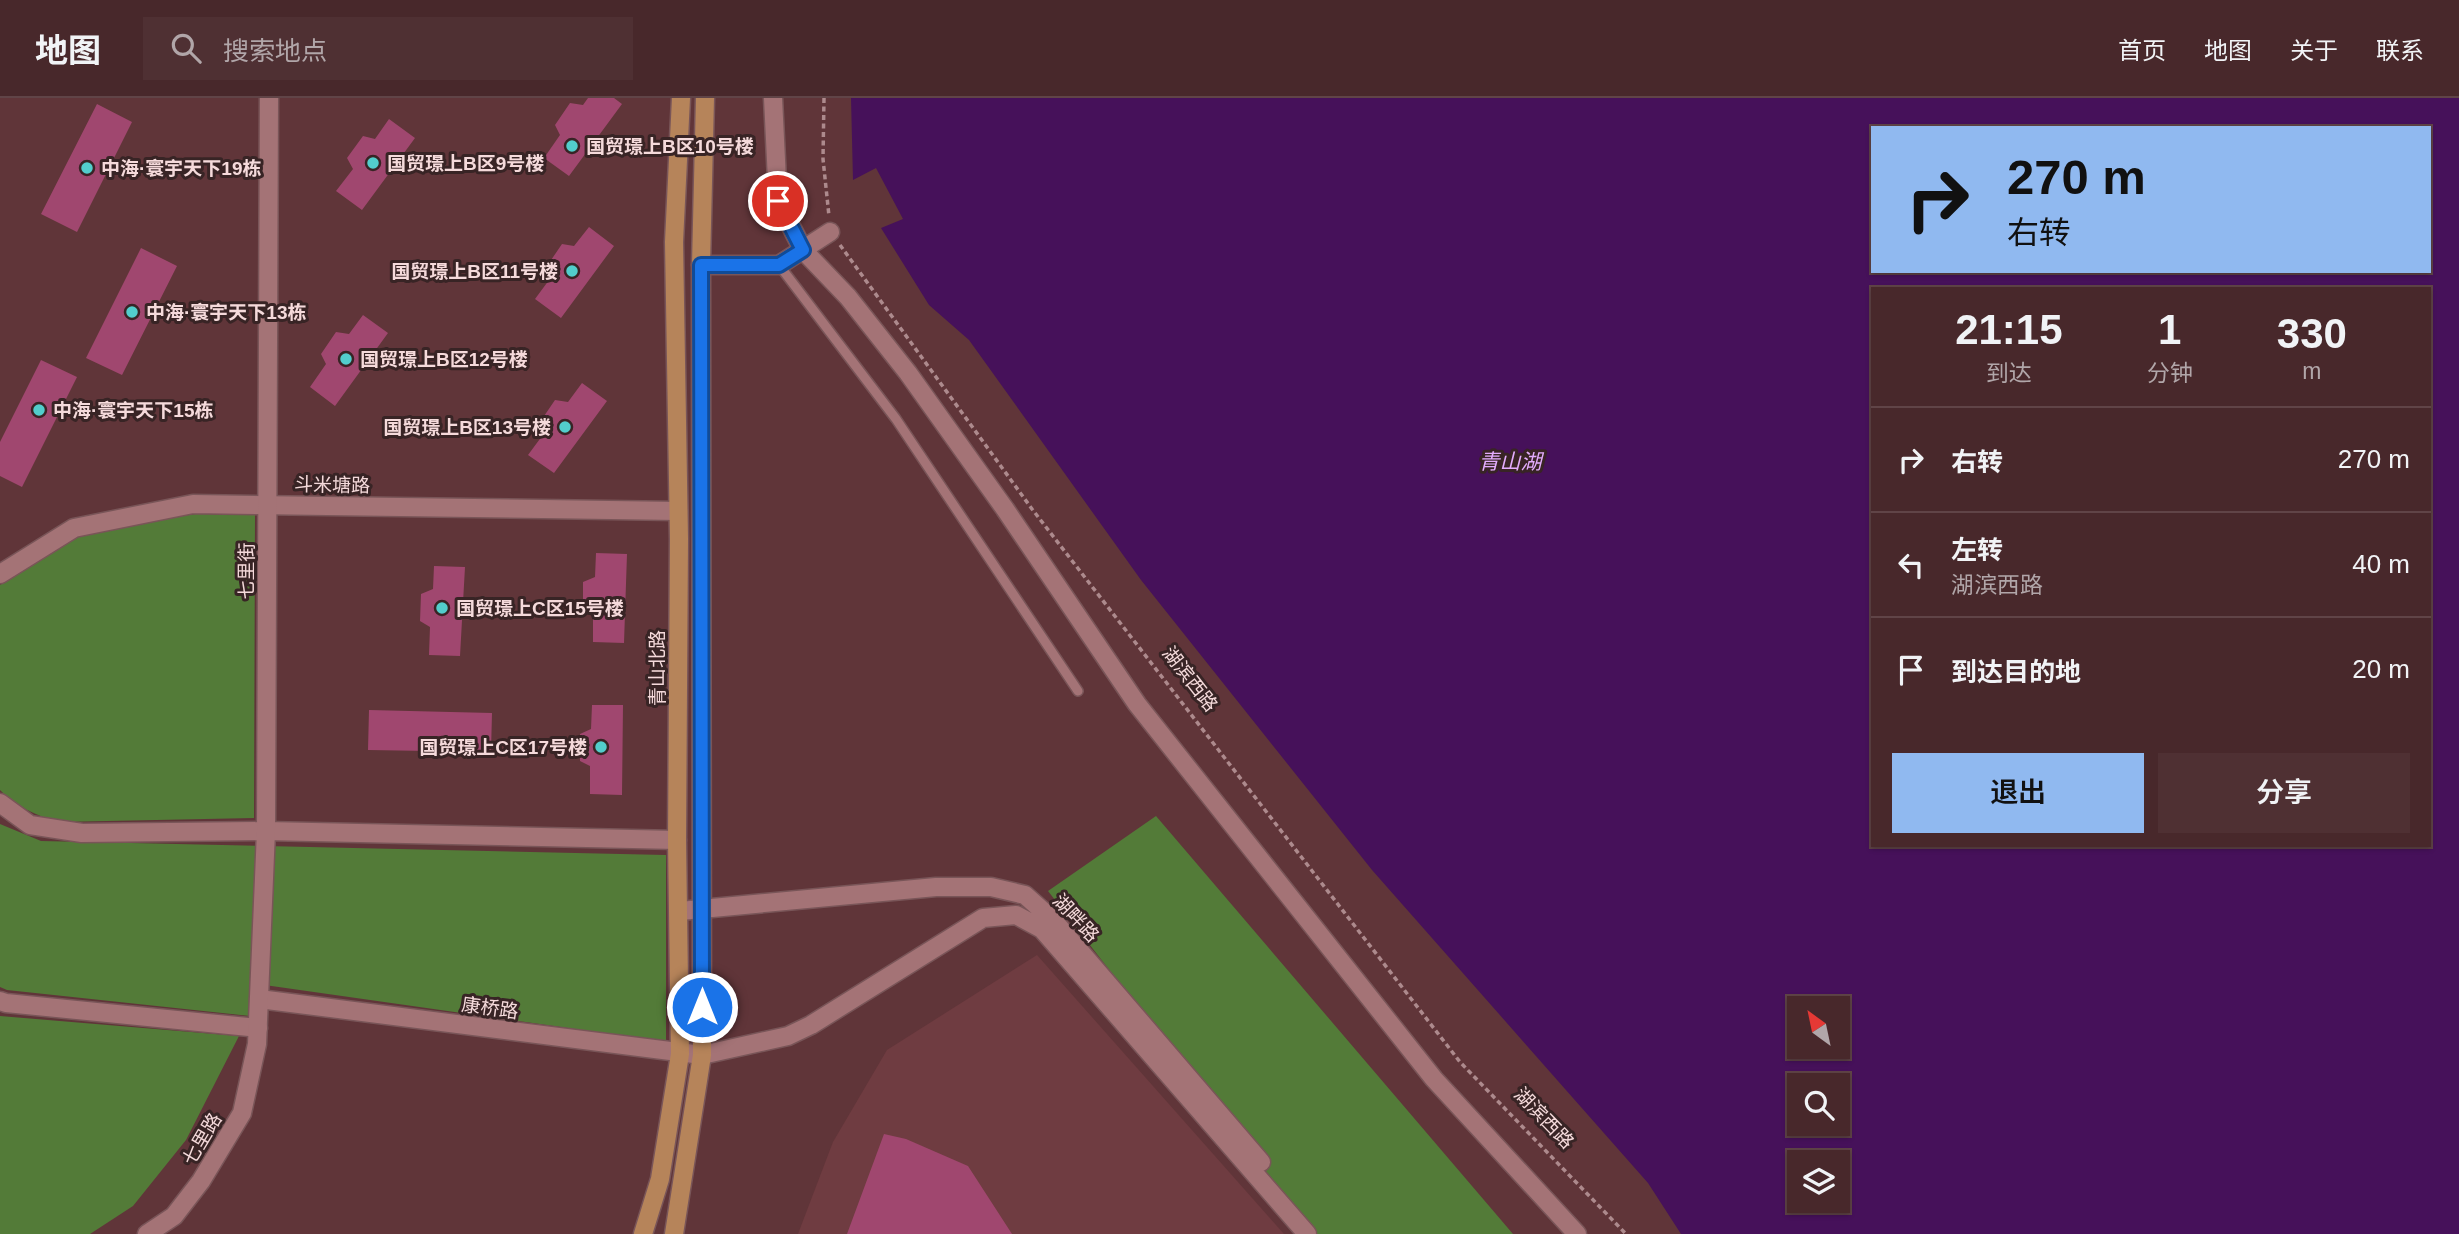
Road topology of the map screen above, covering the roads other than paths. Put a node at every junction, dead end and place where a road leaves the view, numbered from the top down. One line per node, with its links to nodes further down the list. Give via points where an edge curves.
1 (269, 98): 9 (street, 七里街)
2 (681, 98): 10 (main road, 青山北路, via 674,242)
3 (705, 98): 7 (main road)
4 (774, 98): 6 (street, via 778,201)
5 (830, 232): 6 (street)
6 (803, 250): 8 (street); 28 (street, via 848,297 908,373 1137,704 1434,1079)
7 (701, 265): 8 (street); 16 (main road)
8 (779, 265): 12 (lane, via 896,419)
9 (268, 505): 10 (street, 斗米塘路); 11 (street, 斗米塘路, via 193,504 74,528); 14 (street, 七里街)
10 (678, 511): 15 (main road, 青山北路)
11 (0, 574)
12 (1078, 691)
13 (0, 803): 14 (street, via 30,825 82,833)
14 (266, 831): 15 (street); 18 (street, 七里街)
15 (677, 840): 17 (main road, 青山北路)
16 (702, 909): 17 (street, 湖畔路); 22 (main road); 27 (street, 湖畔路, via 936,887 990,887 1025,895 1054,921)
17 (680, 911): 21 (main road, 青山北路)
18 (260, 999): 20 (street, 七里街); 21 (street, 康桥路)
19 (0, 1001): 20 (street)
20 (258, 1036): 23 (street, 七里路, via 242,1113 174,1216)
21 (680, 1054): 22 (street, 康桥路); 24 (main road, 青山北路, via 660,1180)
22 (709, 1054): 25 (main road); 26 (street, 湖畔路, via 788,1036 983,918 1016,915 1042,929)
23 (147, 1234)
24 (643, 1234)
25 (674, 1234)
26 (1307, 1234)
27 (1322, 1234)
28 (1577, 1234)

